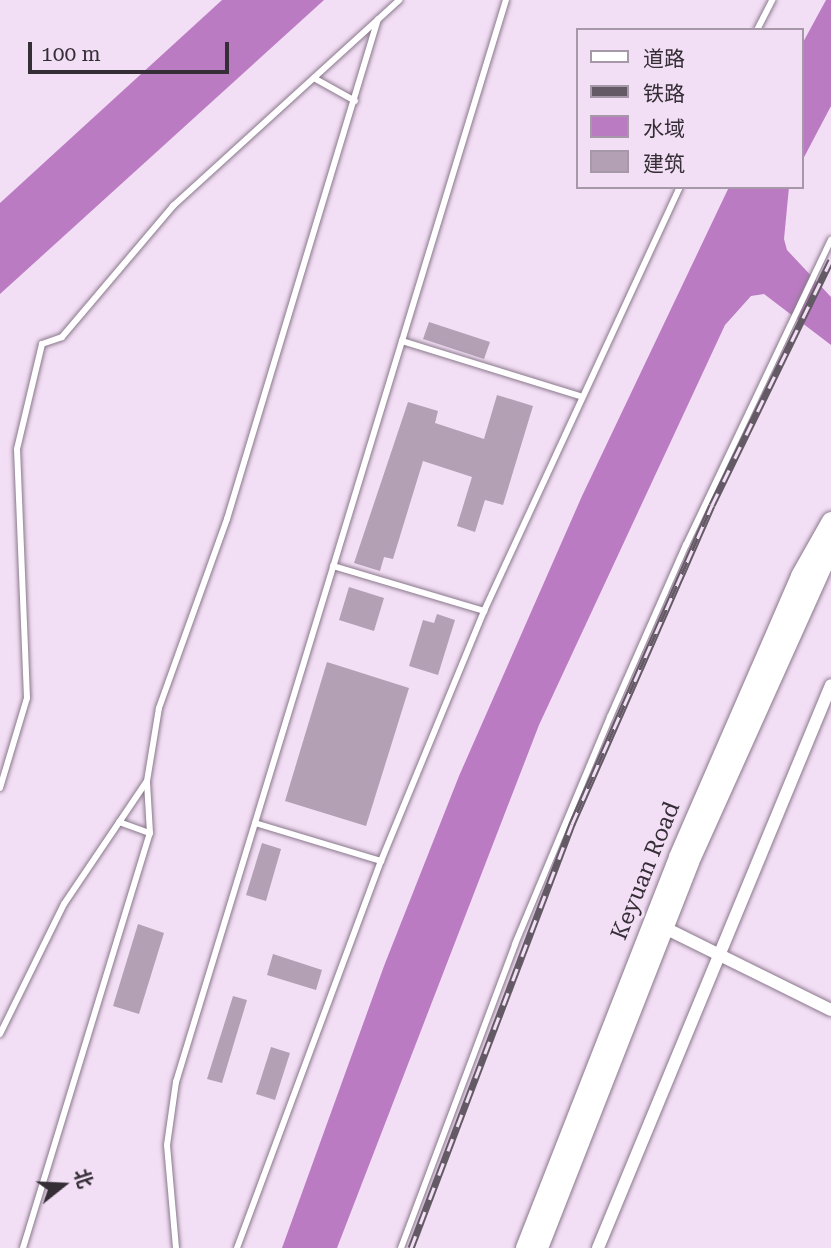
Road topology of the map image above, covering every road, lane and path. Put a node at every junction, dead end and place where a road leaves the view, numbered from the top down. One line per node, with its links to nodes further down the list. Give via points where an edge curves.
1 (399, 0): 4 (lane)
2 (506, 0): 10 (lane)
3 (772, 0): 5 (lane)
4 (378, 19): 6 (lane); 7 (lane)
5 (758, 28)
6 (314, 78): 7 (lane); 18 (lane, via 151,228 62,337 42,344 17,449 27,698)
7 (355, 101): 17 (lane, via 227,519 159,708)
8 (679, 189): 11 (lane)
9 (831, 240): 30 (lane, via 685,545 562,830 514,944)
10 (402, 341): 11 (lane); 14 (lane)
11 (580, 396): 15 (lane)
12 (831, 521): 23 (street, Keyuan Road, via 800,576)
13 (831, 548): 23 (street, Keyuan Road)
14 (333, 566): 15 (lane); 20 (lane)
15 (484, 611): 22 (lane)
16 (831, 685): 24 (street)
17 (146, 781): 19 (lane); 21 (lane)
18 (0, 786)
19 (119, 822): 21 (lane); 26 (lane, via 47,933)
20 (255, 823): 22 (lane); 28 (lane, via 172,1103 167,1145)
21 (150, 833): 27 (lane)
22 (381, 861): 29 (lane)
23 (657, 925): 24 (street); 31 (street, Keyuan Road); 32 (street, Keyuan Road)
24 (723, 955): 25 (street); 33 (street)
25 (831, 1010)
26 (0, 1034)
27 (23, 1248)
28 (176, 1248)
29 (237, 1248)
30 (401, 1248)
31 (525, 1248)
32 (539, 1248)
33 (598, 1248)

